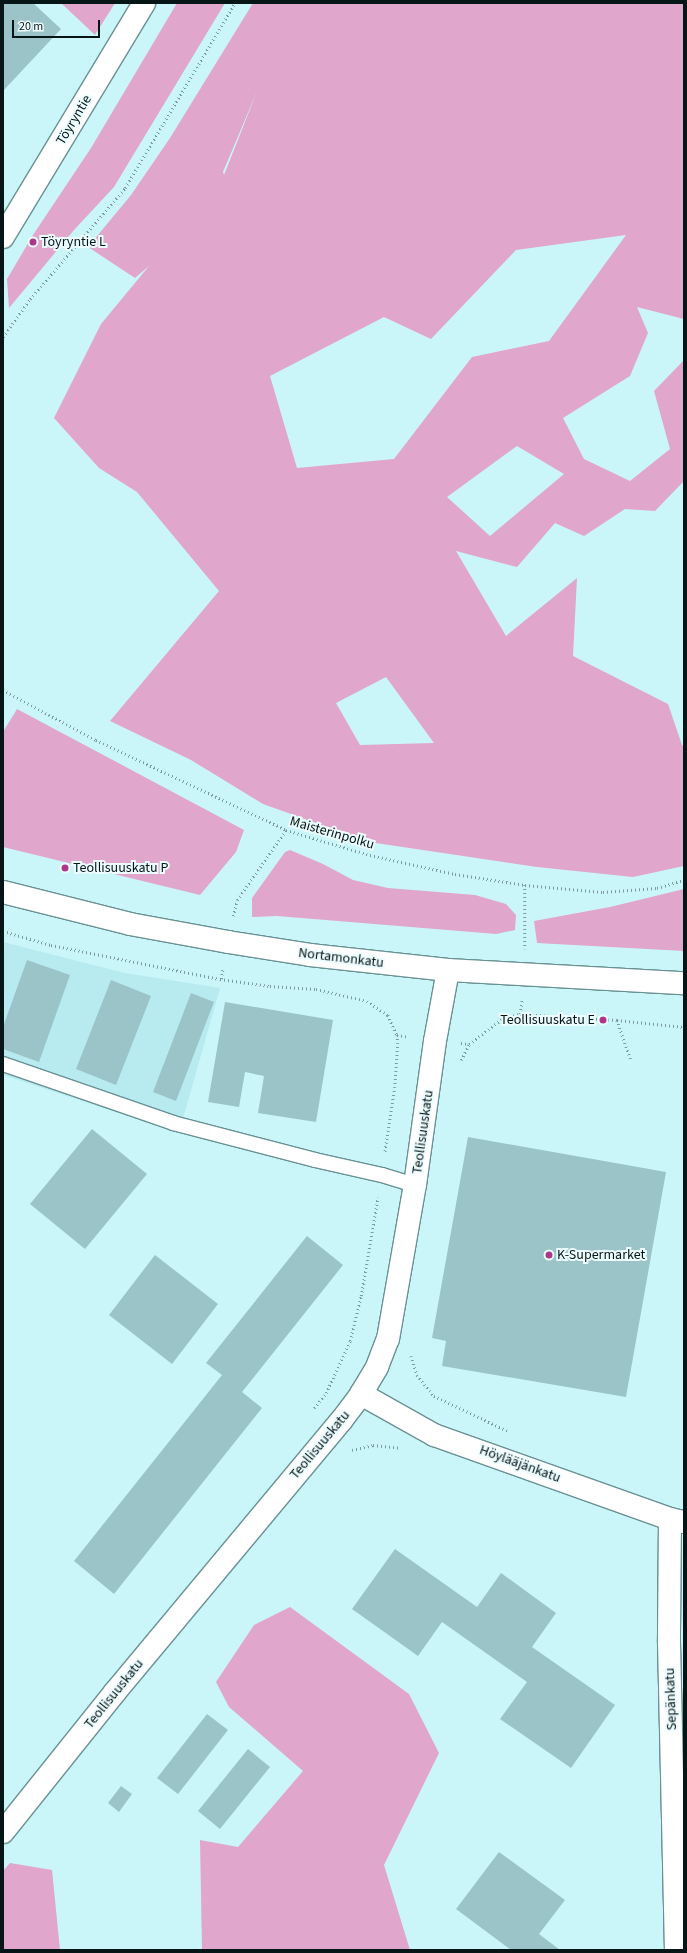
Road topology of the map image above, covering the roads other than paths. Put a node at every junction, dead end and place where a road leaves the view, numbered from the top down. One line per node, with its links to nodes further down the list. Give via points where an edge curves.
1 (144, 3): 2 (street, Töyryntie)
2 (3, 237)
3 (3, 892): 4 (street, Nortamonkatu, via 130,924 228,942 310,955)
4 (448, 970): 5 (street, Nortamonkatu); 7 (street, Teollisuuskatu, via 435,1041)
5 (684, 983)
6 (3, 1064): 7 (lane, via 173,1123)
7 (415, 1185): 8 (street, Teollisuuskatu, via 388,1339 377,1367)
8 (361, 1394): 9 (street, Höylääjänkatu, via 434,1435); 10 (street, Teollisuuskatu)
9 (677, 1521): 11 (street, Sepänkatu, via 669,1643)
10 (3, 1832)
11 (676, 1950)

